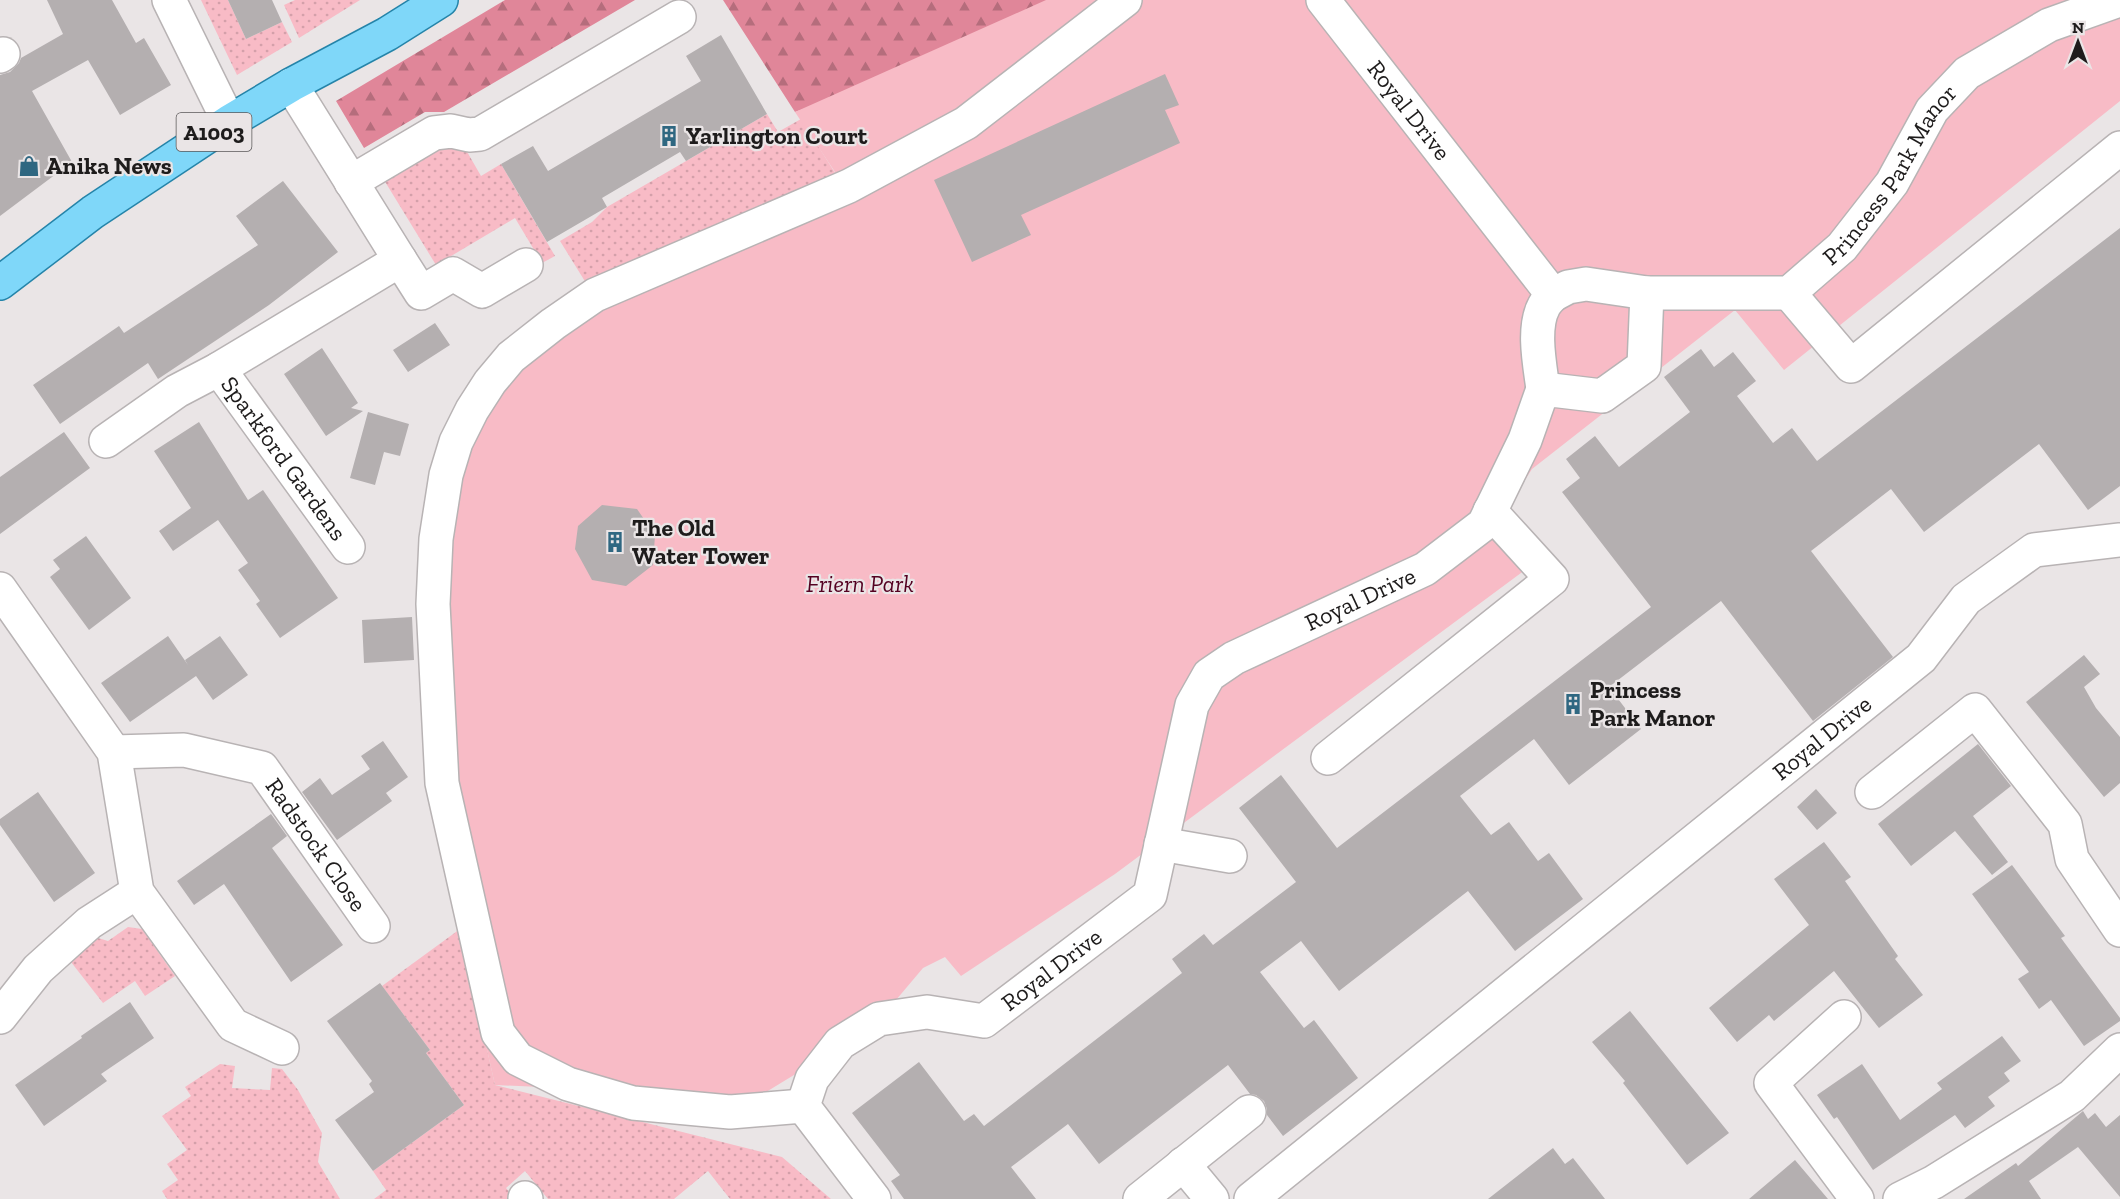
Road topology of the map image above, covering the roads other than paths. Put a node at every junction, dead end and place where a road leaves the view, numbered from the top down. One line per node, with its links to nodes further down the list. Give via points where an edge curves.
1 (169, 0): 8 (street)
2 (441, 0): 7 (main road, A1003)
3 (1125, 0): 36 (street, via 966,123 849,186 595,295 553,324 511,357 490,382 461,431 446,474 433,592 442,783 498,1033 518,1059 568,1084 633,1103 730,1112)
4 (1323, 0): 16 (street, Royal Drive)
5 (2119, 0): 15 (street, Princess Park Manor, via 2049,25 1967,73 1932,110 1892,183 1842,247)
6 (679, 17): 10 (street, via 480,134 434,133)
7 (291, 86): 8 (main road, A1003); 10 (street)
8 (229, 122): 13 (main road, A1003, via 93,212)
9 (2120, 148): 15 (street, via 1851,366)
10 (351, 182): 11 (street)
11 (400, 260): 12 (street, via 421,293 453,274 482,291); 17 (street, Sparkford Gardens)
12 (526, 265)
13 (0, 283)
14 (1647, 293): 15 (street); 16 (street, via 1586,284); 18 (street, via 1644,366 1602,396)
15 (1789, 293)
16 (1553, 295): 18 (street, via 1539,324)
17 (219, 369): 19 (street, Sparkford Gardens, via 177,391); 22 (street, Sparkford Gardens)
18 (1543, 389): 20 (street, Royal Drive, via 1525,441)
19 (106, 441)
20 (1491, 511): 25 (street, via 1552,579); 27 (street, Royal Drive, via 1484,524 1425,569 1234,658 1209,675 1192,705)
21 (2120, 540): 43 (street, Royal Drive, via 2034,550 1966,599 1921,658)
22 (348, 547)
23 (0, 588): 24 (street)
24 (114, 752): 29 (street); 30 (street, Radstock Close, via 184,750 262,768)
25 (1328, 758)
26 (1872, 792): 31 (street, via 1975,711 2065,824 2072,859)
27 (1161, 844): 28 (street); 36 (street, Royal Drive, via 1150,895 984,1021 927,1012 879,1019 840,1043 812,1079)
28 (1230, 856)
29 (137, 892): 32 (street, via 89,922 38,969); 34 (street, via 233,1025)
30 (373, 926)
31 (2120, 930)
32 (0, 1017)
33 (1844, 1017): 44 (street, via 1771,1083)
34 (282, 1048)
35 (2120, 1050): 39 (street, via 2072,1096)
36 (803, 1106): 40 (street)
37 (1249, 1112): 38 (street)
38 (1184, 1164): 41 (street); 42 (street)
39 (1938, 1190): 45 (street)
40 (874, 1199)
41 (1140, 1199)
42 (1212, 1199)
43 (1251, 1199)
44 (1857, 1199)
45 (1900, 1199)

